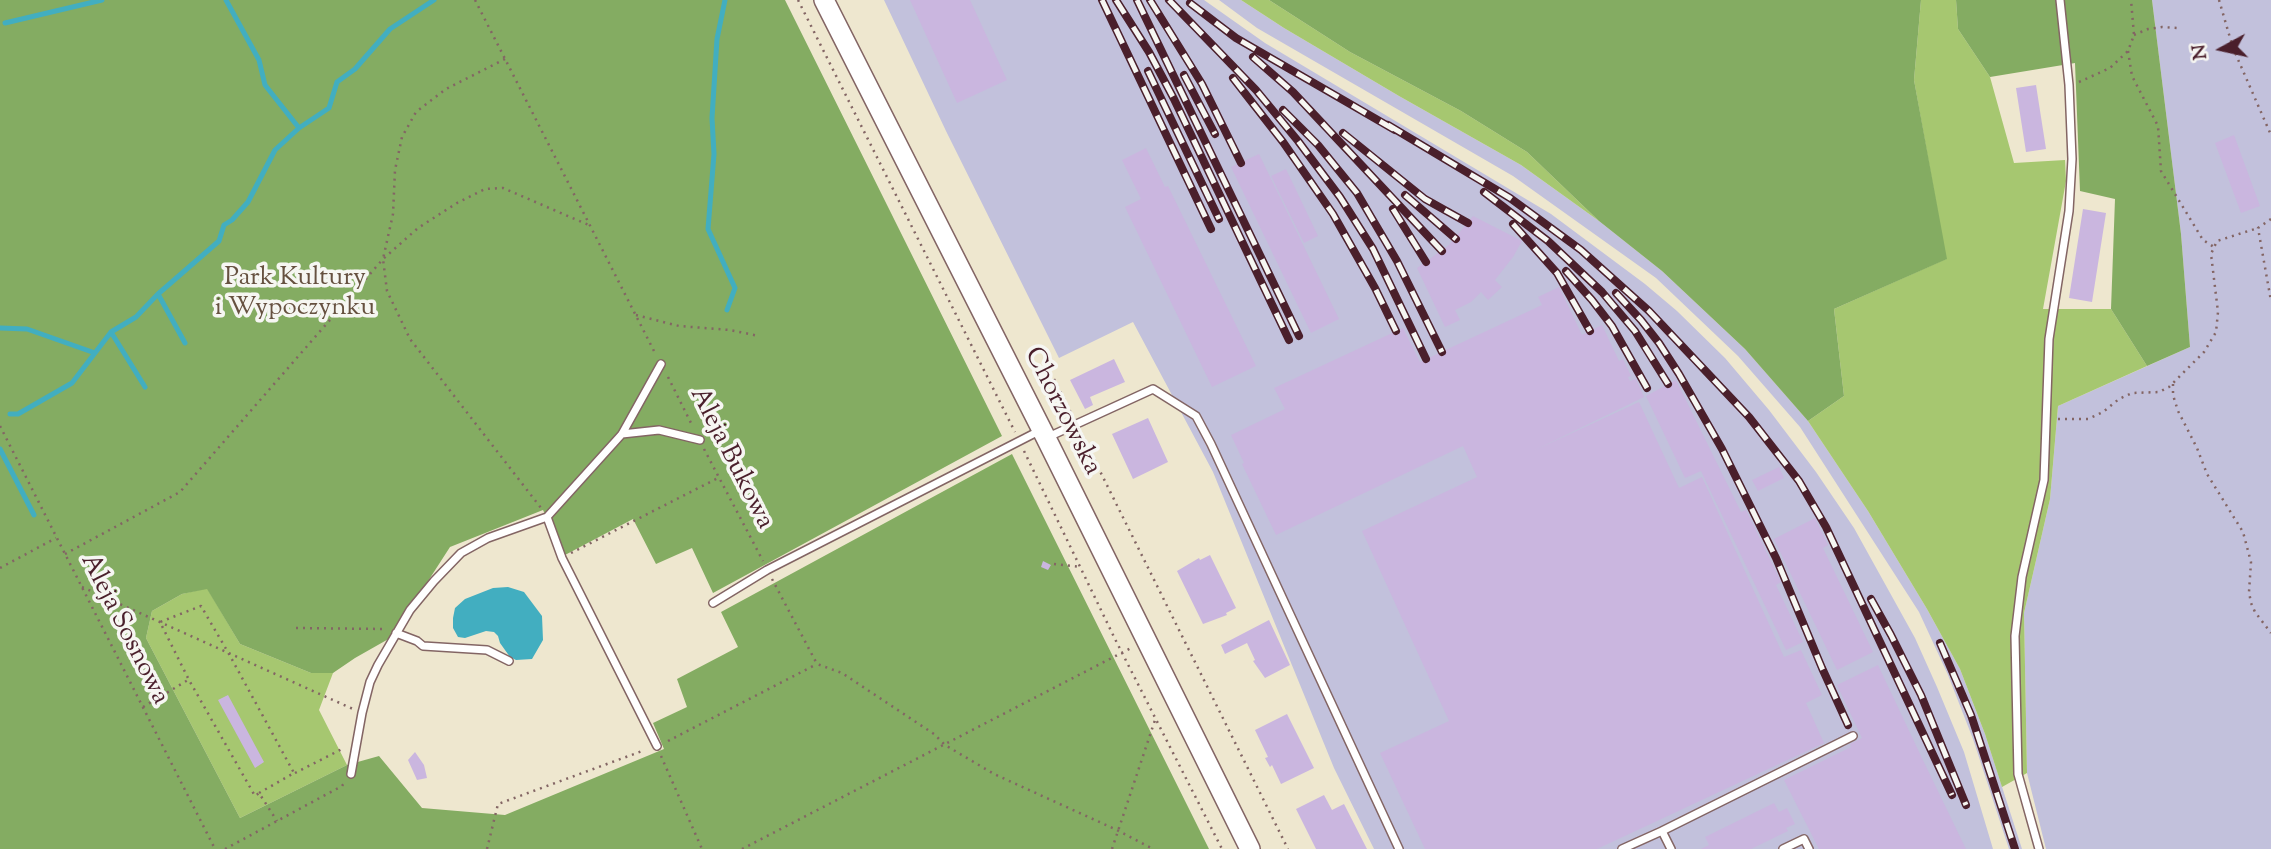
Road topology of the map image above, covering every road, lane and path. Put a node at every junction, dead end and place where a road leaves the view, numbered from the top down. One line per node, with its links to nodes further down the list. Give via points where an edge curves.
1 (475, 0): 10 (path, Aleja Bukowa)
2 (798, 0): 30 (path)
3 (824, 0): 28 (main road, Chorzowska)
4 (2060, 0): 11 (lane)
5 (2130, 0): 8 (path)
6 (2219, 0): 12 (path, via 2233,48)
7 (2177, 28): 8 (path, via 2148,29)
8 (2134, 36): 9 (path)
9 (2128, 51): 11 (path, via 2110,68); 16 (path, via 2132,76 2158,126 2161,171 2203,240)
10 (505, 59): 14 (path, Aleja Bukowa); 17 (path, via 446,89 416,112 402,137)
11 (2069, 85): 24 (lane, via 2069,211 2049,339)
12 (2271, 135)
13 (2271, 219): 15 (path)
14 (591, 226): 17 (path, via 503,188 485,189 418,228); 19 (path, Aleja Bukowa)
15 (2258, 228): 16 (path, via 2217,241); 18 (path)
16 (2214, 247): 23 (path, via 2216,332)
17 (383, 259): 32 (path, via 387,291 410,339); 34 (path, via 180,492)
18 (2271, 301)
19 (636, 315): 20 (path, via 679,326); 21 (path, Aleja Bukowa)
20 (759, 336)
21 (661, 364): 27 (lane); 29 (path, Aleja Bukowa)
22 (1054, 379): 25 (path)
23 (2173, 384): 24 (path, via 2159,392 2132,393 2088,419); 45 (path, via 2178,411 2207,474 2243,531 2251,562 2251,603)
24 (2048, 418): 80 (lane, via 2044,480 2022,577 2015,636 2018,774)
25 (1076, 424): 28 (lane); 74 (path); 75 (lane, via 1153,388 1196,416)
26 (0, 426): 33 (path, Aleja Sosnowa)
27 (622, 434): 29 (lane, via 659,430); 32 (lane)
28 (1043, 434): 30 (lane); 73 (main road, Chorzowska)
29 (700, 440): 31 (path, Aleja Bukowa)
30 (1019, 441): 37 (path); 39 (lane)
31 (718, 478): 35 (path); 39 (path, Aleja Bukowa)
32 (547, 517): 35 (lane); 44 (lane, via 461,553)
33 (57, 537): 34 (path, Aleja Sosnowa); 38 (path)
34 (65, 554): 40 (path, Aleja Sosnowa)
35 (562, 558): 58 (lane)
36 (1054, 564): 37 (path)
37 (1081, 567): 47 (path)
38 (0, 568)
39 (768, 570): 41 (lane); 50 (path, Aleja Bukowa)
40 (82, 587): 42 (path); 52 (path, Aleja Sosnowa)
41 (713, 603)
42 (160, 622): 48 (path); 48 (path, via 201,606); 51 (path)
43 (296, 628): 44 (path)
44 (398, 631): 49 (lane, via 423,646 487,650); 53 (lane, via 378,665)
45 (2271, 633)
46 (1131, 648): 47 (path)
47 (1122, 652): 54 (path); 57 (path)
48 (229, 653): 53 (path); 59 (path)
49 (509, 661)
50 (817, 664): 57 (path, via 842,673); 58 (path)
51 (189, 680): 52 (path); 61 (path, via 254,796)
52 (143, 707): 65 (path, Aleja Sosnowa)
53 (362, 713): 56 (lane)
54 (1156, 717): 63 (path); 72 (path)
55 (1853, 736): 64 (lane)
56 (357, 741): 59 (path); 60 (lane)
57 (945, 745): 63 (path, via 994,774); 69 (path)
58 (657, 746): 67 (path, via 498,804); 68 (path)
59 (295, 773): 61 (path)
60 (351, 774): 62 (path, via 342,786)
61 (259, 793): 62 (path)
62 (277, 821): 66 (path)
63 (1118, 830): 70 (path); 71 (path)
64 (1662, 831): 76 (lane); 77 (lane)
65 (215, 849)
66 (225, 849)
67 (487, 849)
68 (702, 849)
69 (742, 849)
70 (1112, 849)
71 (1153, 849)
72 (1222, 849)
73 (1250, 849)
74 (1288, 849)
75 (1399, 849)
76 (1622, 849)
77 (1671, 849)
78 (1783, 849): 79 (lane, via 1804,839)
79 (1809, 849)
80 (2039, 849)

